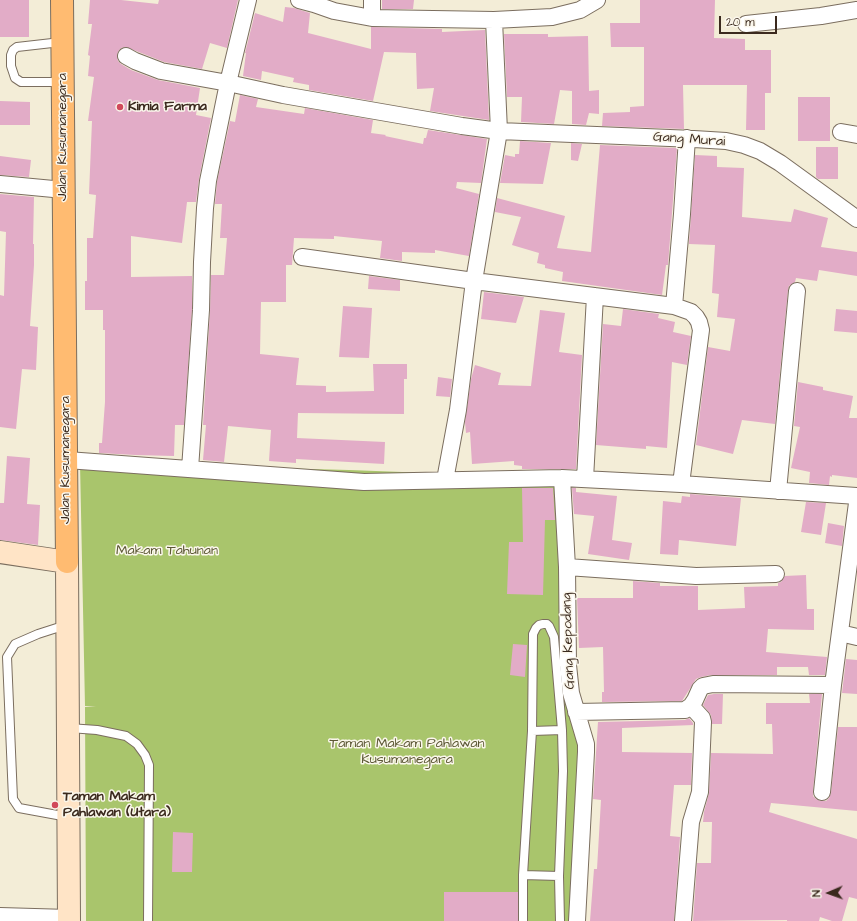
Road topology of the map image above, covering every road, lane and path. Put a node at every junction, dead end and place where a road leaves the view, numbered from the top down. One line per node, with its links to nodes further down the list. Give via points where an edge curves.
1 (62, 0): 10 (main road, Jalan Kusumanegara)
2 (248, 0): 13 (street)
3 (372, 0): 7 (street)
4 (597, 0): 8 (street, via 580,10 552,17)
5 (309, 1): 7 (street, via 334,11)
6 (857, 10): 9 (street)
7 (372, 18): 8 (street)
8 (494, 20): 14 (street)
9 (746, 24)
10 (63, 42): 12 (main road, Jalan Kusumanegara); 12 (lane, via 17,47 11,55 11,66 15,78 21,82)
11 (126, 56): 13 (street, Gang Murai, via 161,70)
12 (63, 82): 19 (main road, Jalan Kusumanegara)
13 (228, 83): 14 (street, Gang Murai, via 432,122); 27 (street, via 205,208)
14 (499, 131): 17 (street, Gang Murai); 22 (street)
15 (841, 132): 16 (street)
16 (857, 135)
17 (687, 138): 20 (street, Gang Murai, via 744,145 760,151); 25 (street)
18 (0, 184): 19 (street)
19 (64, 190): 26 (main road, Jalan Kusumanegara)
20 (857, 219)
21 (302, 257): 22 (street)
22 (474, 281): 24 (street); 30 (street, via 458,410)
23 (797, 291): 32 (street)
24 (595, 296): 25 (street); 29 (street)
25 (674, 306): 31 (street, via 691,312 701,330)
26 (66, 460): 27 (street); 36 (main road, Jalan Kusumanegara)
27 (190, 469): 30 (street, via 364,482)
28 (562, 478): 29 (street); 30 (street); 37 (street, Gang Kepodang)
29 (585, 479): 31 (street)
30 (445, 480)
31 (682, 484): 32 (street)
32 (778, 491): 33 (street)
33 (857, 496)
34 (857, 503): 40 (street)
35 (0, 552): 36 (main road)
36 (67, 562): 39 (main road, Jalan Kusumanegara)
37 (567, 566): 38 (street, via 696,576); 44 (street, Gang Kepodang, via 568,664)
38 (776, 574)
39 (67, 625): 45 (main road, Jalan Kusumanegara); 49 (lane, via 15,644 7,657 13,799 19,808)
40 (840, 634): 41 (street); 42 (street)
41 (857, 637)
42 (833, 685): 43 (street, via 713,684 700,689); 48 (street)
43 (691, 706): 44 (street, via 685,710); 58 (street, via 703,722 700,792 691,822)
44 (576, 712): 57 (street, Gang Kepodang, via 586,744)
45 (68, 728): 49 (main road, Jalan Kusumanegara); 54 (lane, via 126,736 145,754 149,765)
46 (562, 730): 47 (lane); 47 (lane, via 554,637 549,626 543,624 536,628 533,634); 51 (lane)
47 (532, 731): 50 (lane)
48 (822, 792)
49 (69, 817): 53 (main road, Jalan Kusumanegara)
50 (523, 875): 51 (lane); 55 (lane)
51 (559, 876): 56 (lane)
52 (0, 916): 53 (street)
53 (69, 920)
54 (148, 921)
55 (523, 921)
56 (560, 921)
57 (577, 921)
58 (683, 921)

